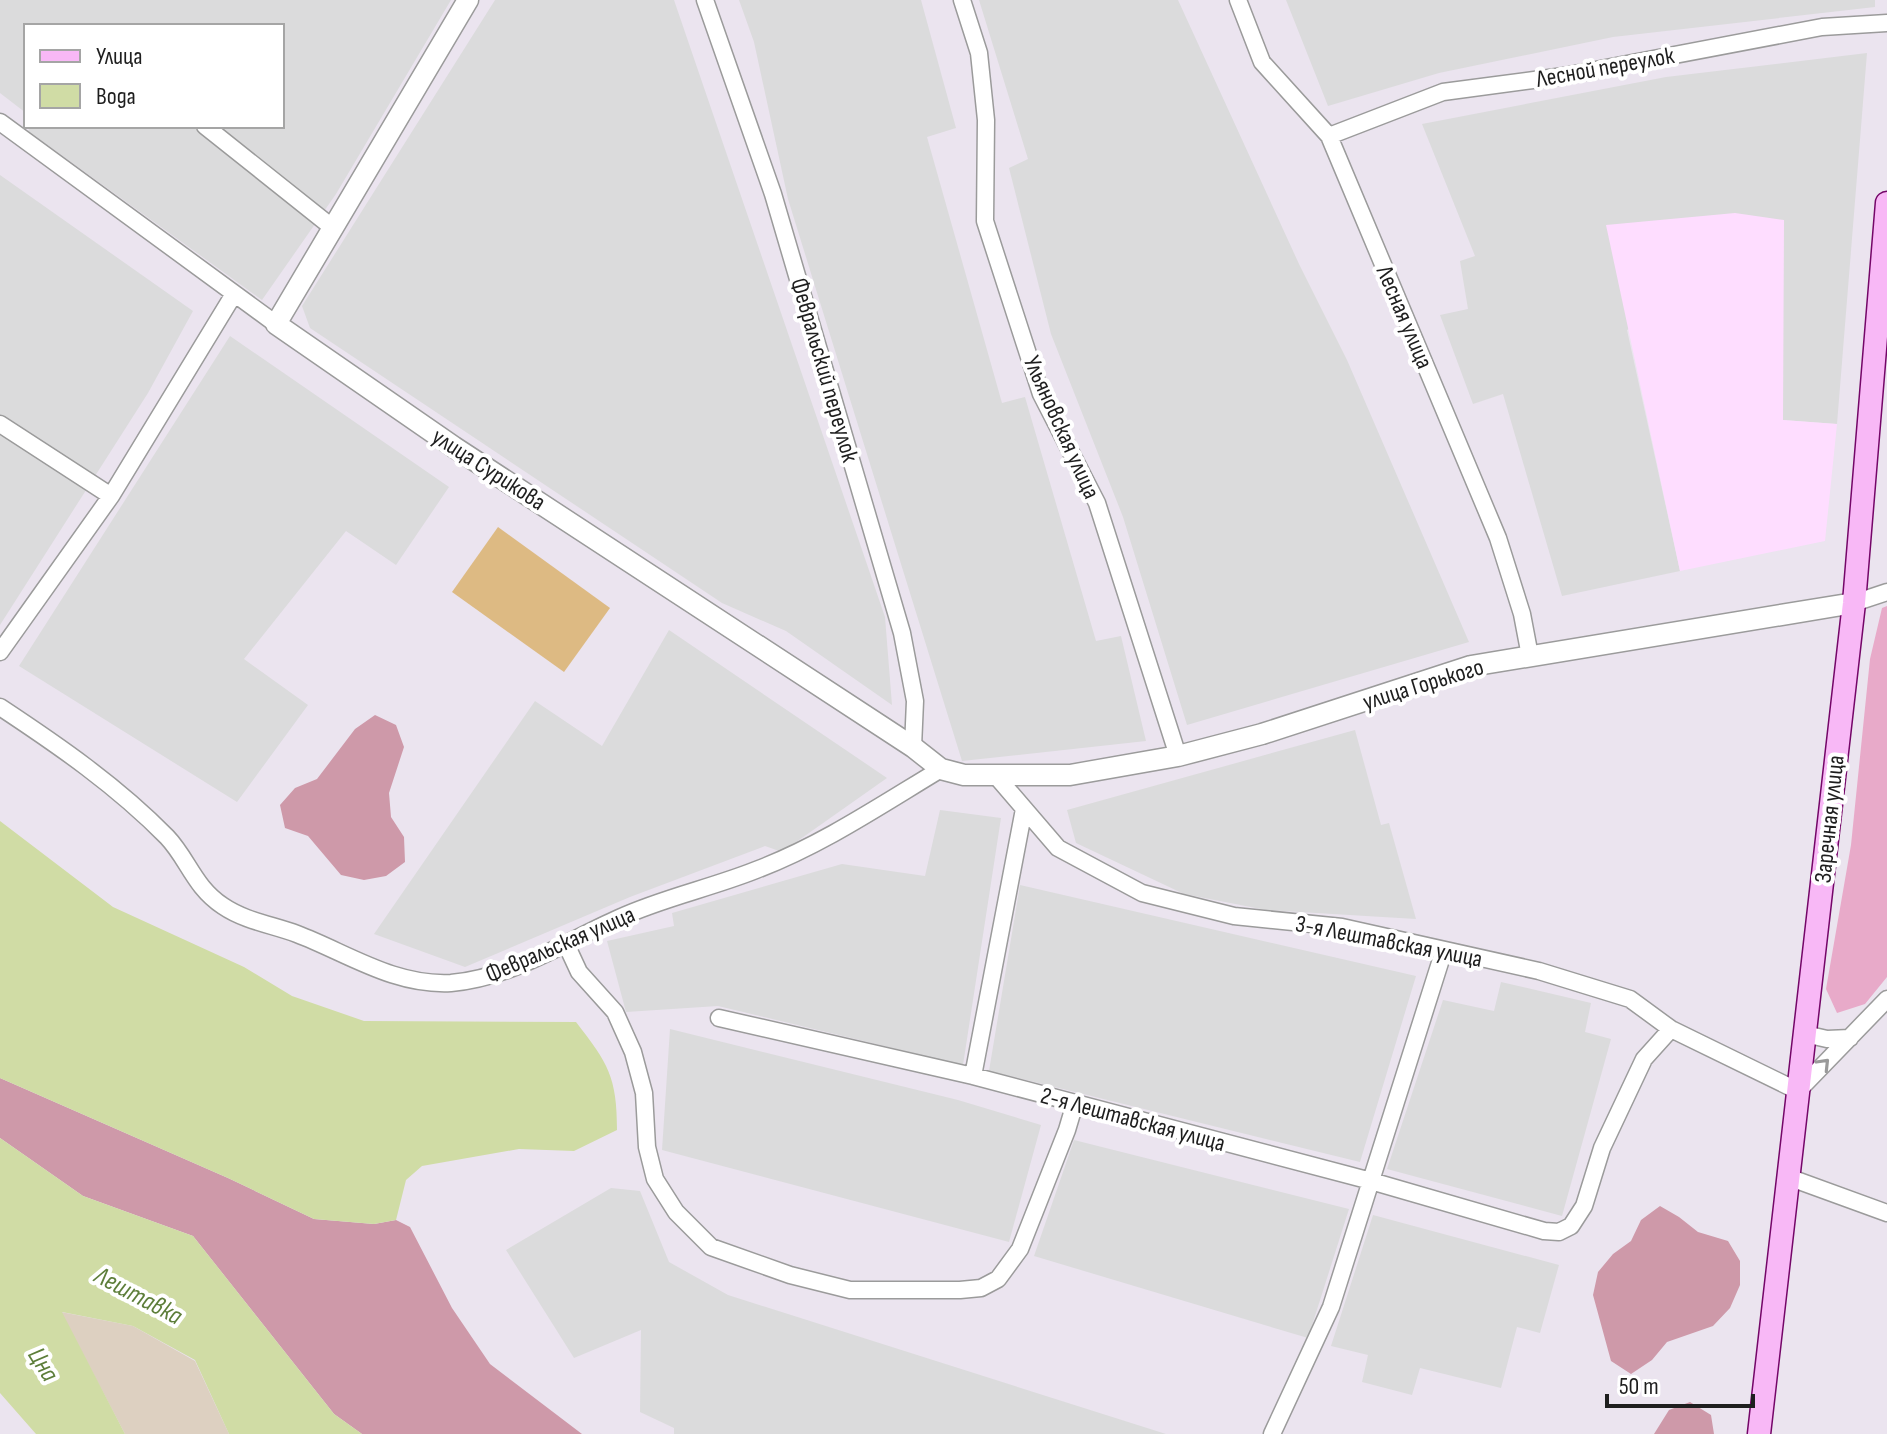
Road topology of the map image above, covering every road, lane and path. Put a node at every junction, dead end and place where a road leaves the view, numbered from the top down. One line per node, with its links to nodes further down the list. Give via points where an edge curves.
1 (468, 0): 10 (street)
2 (705, 0): 20 (street, Февральский переулок, via 773,194 902,633 915,701)
3 (962, 0): 21 (street, Ульяновская улица, via 979,53 986,120 985,221 1041,394 1097,503)
4 (1238, 0): 8 (street, Лесная улица, via 1262,62)
5 (1887, 23): 8 (street, Лесной переулок, via 1822,27 1564,76 1443,92)
6 (0, 122): 11 (street, улица Сурикова)
7 (208, 128): 10 (street)
8 (1329, 136): 18 (street, Лесная улица, via 1498,538)
9 (1887, 203): 16 (main road)
10 (333, 228): 12 (street)
11 (234, 294): 12 (street, улица Сурикова); 14 (street)
12 (276, 324): 20 (street, улица Сурикова)
13 (0, 424): 14 (street)
14 (111, 496): 17 (street)
15 (1887, 592): 16 (street)
16 (1854, 603): 18 (street, улица Горького); 30 (main road, Заречная улица)
17 (0, 652)
18 (1530, 656): 21 (street, улица Горького, via 1471,666)
19 (0, 707): 25 (street, Февральская улица, via 123,795 170,840 194,880 223,906 260,923 406,979 449,983 489,977)
20 (913, 747): 22 (street, улица Сурикова)
21 (1178, 756): 23 (street, улица Горького, via 1070,775)
22 (941, 769): 23 (street, улица Сурикова); 25 (street, Февральская улица, via 811,847 621,917)
23 (997, 777): 24 (street, 3-я Лештавская улица)
24 (1024, 809): 26 (street, 3-я Лештавская улица, via 1058,848 1142,893 1234,916 1342,927); 32 (street)
25 (566, 944): 34 (street, via 579,972 615,1012 633,1052 655,1179 676,1212 711,1247 790,1275 850,1290 960,1290 998,1279 1020,1249)
26 (1444, 950): 29 (street, 3-я Лештавская улица, via 1630,999); 36 (street)
27 (1887, 999): 31 (street)
28 (719, 1018): 32 (street, 2-я Лештавская улица)
29 (1671, 1029): 33 (street, 3-я Лештавская улица); 36 (street, 2-я Лештавская улица, via 1644,1059 1571,1226 1544,1231)
30 (1805, 1034): 31 (street); 33 (main road, Заречная улица)
31 (1850, 1038): 33 (street, one-way to 31)
32 (973, 1076): 34 (street, 2-я Лештавская улица)
33 (1798, 1091): 35 (main road, Заречная улица)
34 (1075, 1103): 36 (street, 2-я Лештавская улица)
35 (1788, 1177): 37 (street); 39 (main road, Заречная улица)
36 (1371, 1181): 38 (street, via 1331,1307)
37 (1887, 1213)
38 (1272, 1434)
39 (1759, 1434)

